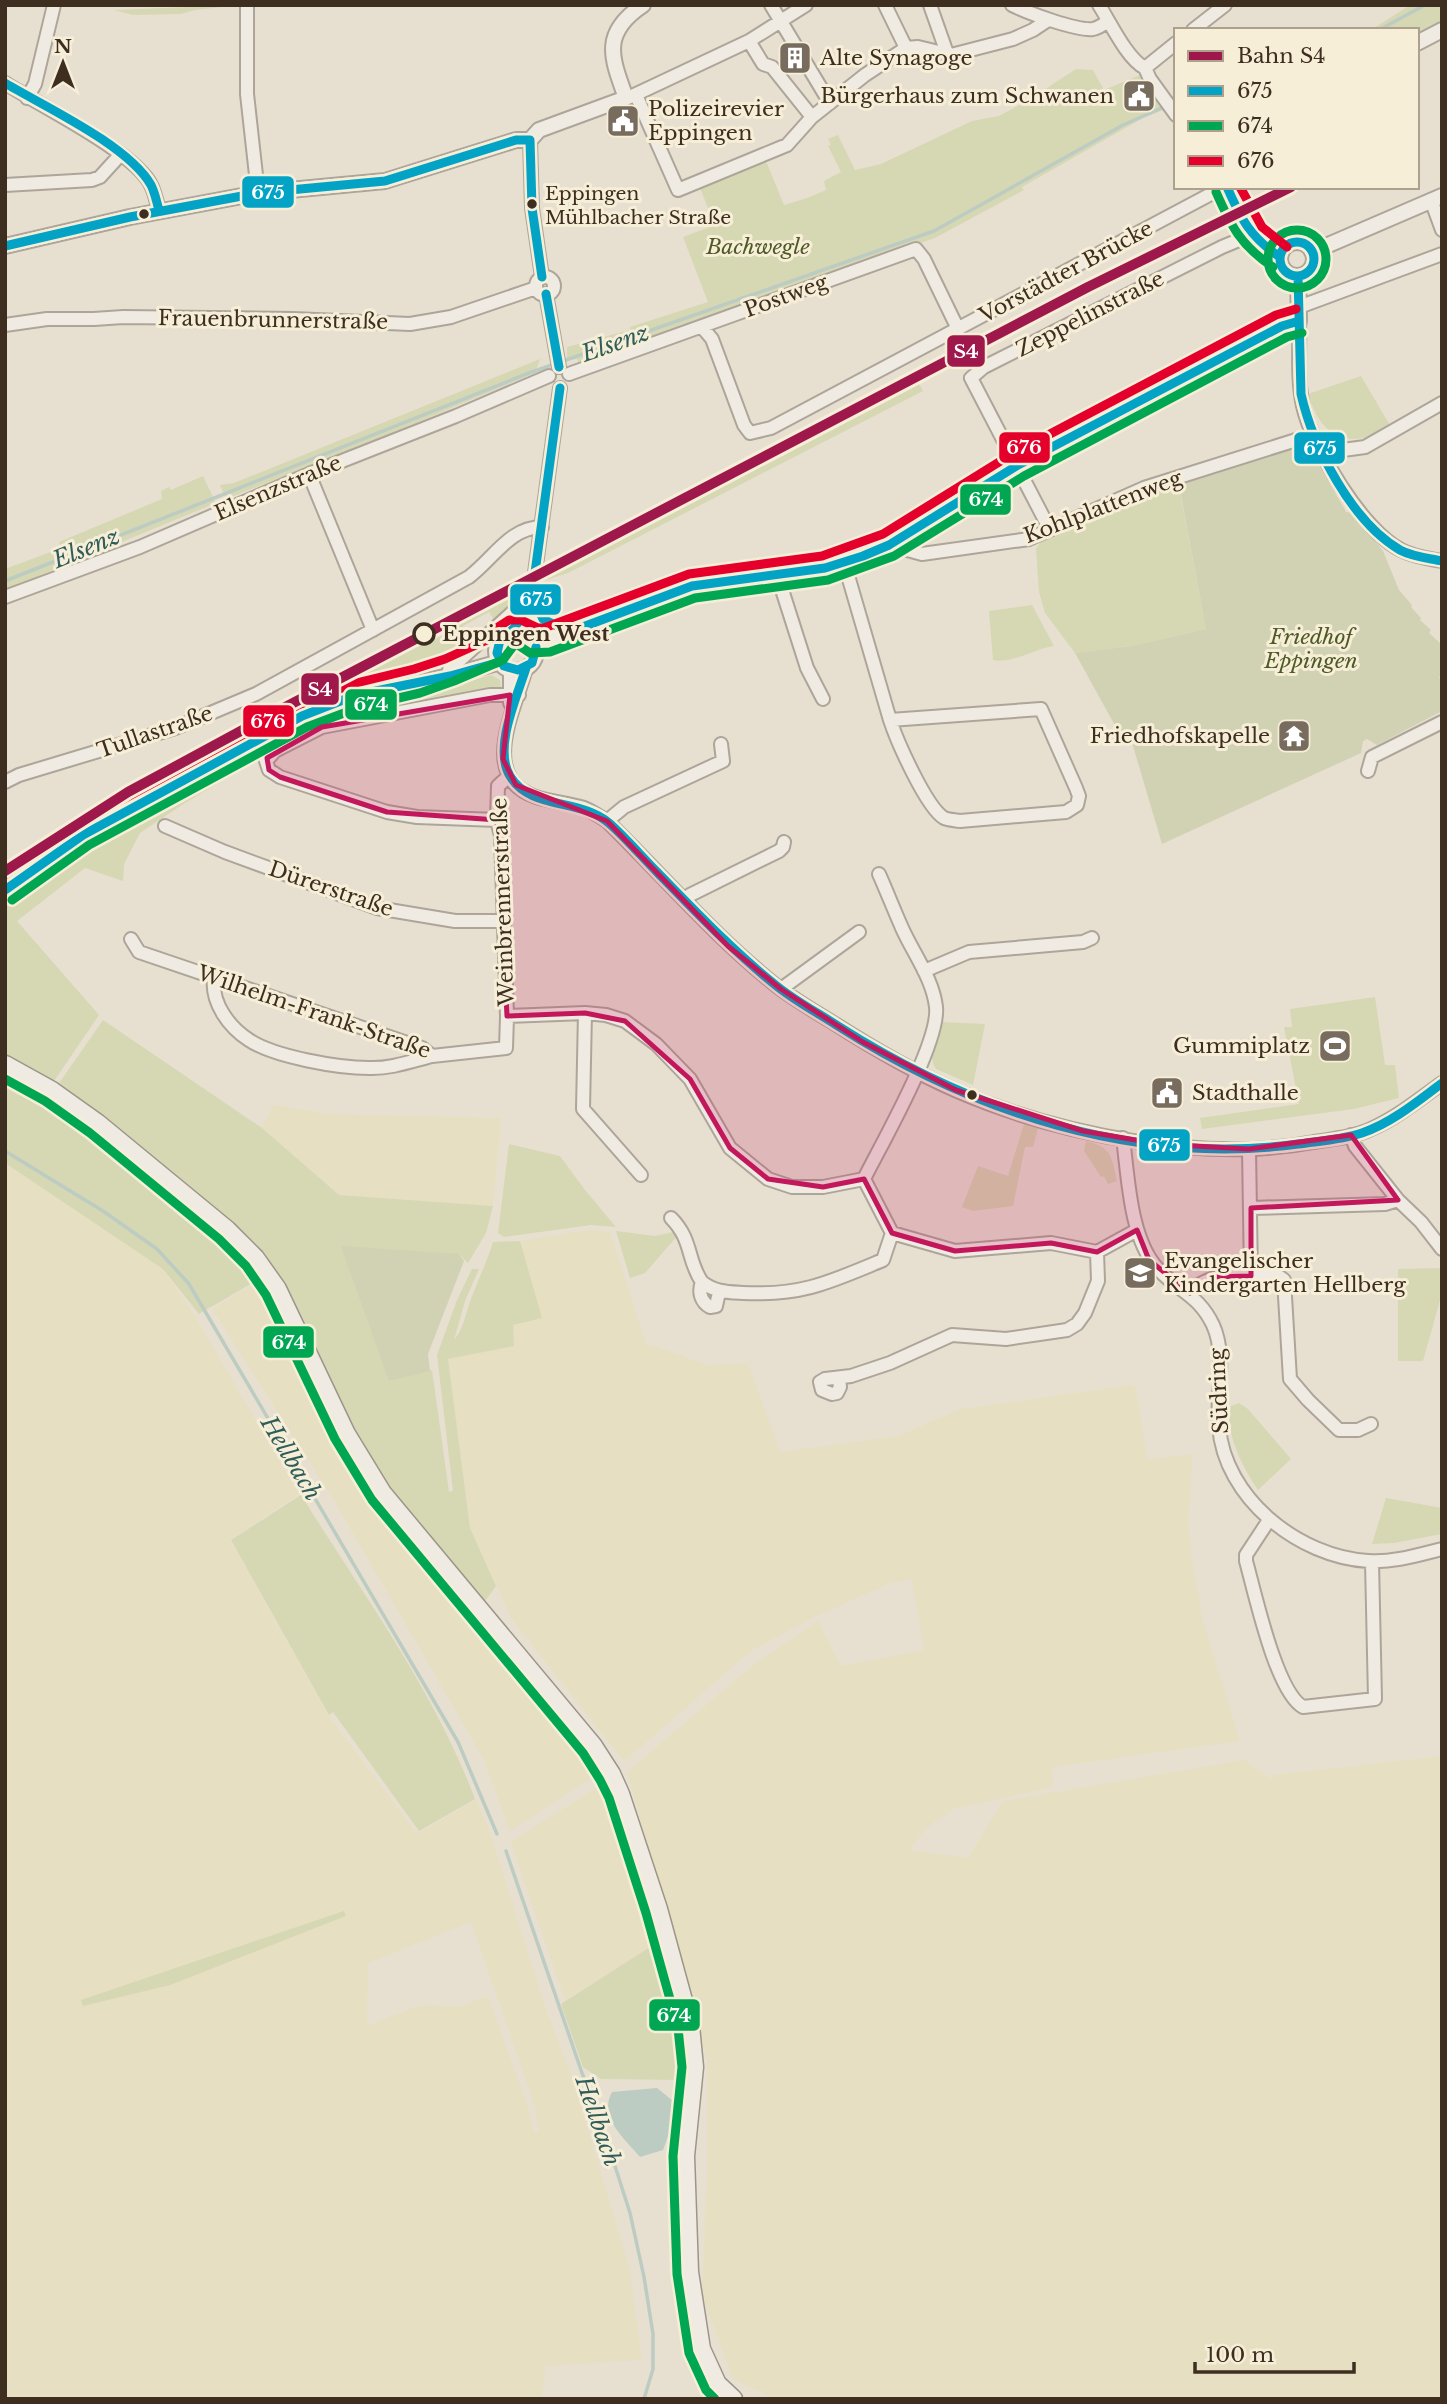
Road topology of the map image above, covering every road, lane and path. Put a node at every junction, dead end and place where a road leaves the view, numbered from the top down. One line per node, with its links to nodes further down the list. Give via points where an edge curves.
1 (54, 5): 24 (street, via 35,85)
2 (247, 5): 33 (street, via 247,94)
3 (643, 5): 23 (street, via 613,37 613,58)
4 (771, 5): 13 (street)
5 (806, 5): 13 (street)
6 (885, 5): 19 (street)
7 (930, 5): 20 (street)
8 (1012, 5): 11 (street)
9 (1225, 5): 14 (street)
10 (1102, 6): 12 (street)
11 (1048, 20): 12 (street, via 1094,29); 20 (street, via 1013,39)
12 (1108, 21): 21 (street)
13 (782, 22): 16 (street); 25 (street)
14 (1196, 28)
15 (1442, 30): 17 (street)
16 (749, 41): 23 (street); 27 (street, via 763,64 772,67)
17 (1419, 42)
18 (1174, 44): 21 (street)
19 (906, 48): 20 (street); 25 (street)
20 (948, 56)
21 (1145, 68): 26 (street)
22 (5, 83): 24 (street)
23 (631, 96): 27 (street, via 678,190 786,145); 28 (street, via 539,130)
24 (27, 98): 29 (street)
25 (830, 103): 27 (street)
26 (1171, 108)
27 (812, 117)
28 (530, 140): 33 (street, via 516,140 385,181); 43 (street)
29 (120, 155): 30 (street, via 92,180); 35 (street, via 151,184)
30 (5, 185)
31 (1222, 189): 47 (street, Vorstädter Brücke)
32 (1227, 189): 37 (street)
33 (258, 193): 35 (street)
34 (1436, 198): 36 (street); 39 (street)
35 (159, 211): 38 (street)
36 (1442, 230)
37 (1251, 235): 41 (street); 54 (street, Zeppelinstraße, via 984,367 971,378)
38 (5, 246)
39 (1312, 251): 41 (street, via 1306,244 1293,242 1283,248); 42 (street, via 1312,266)
40 (1442, 254): 44 (street)
41 (1280, 257): 42 (street, via 1284,271)
42 (1298, 276): 44 (street)
43 (541, 286): 45 (street, Frauenbrunnerstraße, via 451,317 410,324 123,317); 48 (street)
44 (1299, 314): 52 (street, via 1300,392); 54 (street)
45 (5, 325)
46 (702, 327): 47 (street, Postweg, via 916,249); 47 (street, Vorstädter Brücke, via 712,339 750,433 771,428); 48 (street, Postweg)
47 (958, 330)
48 (564, 370): 49 (street, via 551,370); 50 (street, via 568,383)
49 (549, 376): 50 (street, via 553,386); 55 (street, Elsenzstraße)
50 (560, 388): 56 (street)
51 (1442, 404): 53 (street, via 1365,447)
52 (1312, 435): 53 (street); 57 (street, Kohlplattenweg, via 1144,488)
53 (1321, 453): 59 (street, via 1358,511 1386,541 1415,556)
54 (1018, 465): 57 (street, Zeppelinstraße); 58 (street)
55 (309, 474): 63 (street, Elsenzstraße, via 140,547); 67 (street)
56 (542, 527): 62 (street); 67 (street, Tullastraße, via 528,527 515,534 468,577)
57 (1049, 528): 58 (street, Kohlplattenweg, via 1029,539 922,554)
58 (889, 545): 60 (street)
59 (1442, 561)
60 (844, 562): 61 (street); 76 (street)
61 (776, 574): 65 (street, via 692,586); 75 (street, via 807,668)
62 (534, 580): 64 (street); 68 (street); 72 (street, via 515,610)
63 (5, 597)
64 (535, 599): 66 (street, via 548,624); 69 (street)
65 (611, 617): 66 (street); 71 (street)
66 (580, 628): 69 (street, via 559,637)
67 (373, 630): 81 (street, Tullastraße, via 256,694 175,728)
68 (514, 631): 69 (street, via 524,632); 70 (street, via 502,637)
69 (532, 640): 71 (street, via 536,650)
70 (502, 660): 71 (street, via 518,670); 72 (street); 73 (street); 74 (street, Weinbrennerstraße)
71 (530, 664): 74 (street, Weinbrennerstraße)
72 (450, 670): 73 (street)
73 (417, 681): 87 (street, via 356,695 290,722 83,835)
74 (514, 695): 80 (street, Weinbrennerstraße, via 503,746); 82 (street, via 322,727 266,761 268,770 280,777 387,812)
75 (823, 699)
76 (890, 720): 76 (street, via 923,789 946,819 1066,812 1077,805 1079,796 1041,709)
77 (1442, 722): 79 (street, via 1372,757)
78 (721, 744): 83 (street, via 723,761 624,807)
79 (1368, 771)
80 (509, 776): 82 (street, Weinbrennerstraße, via 498,786); 83 (street, via 524,792 586,809)
81 (5, 782)
82 (497, 820): 89 (street, Weinbrennerstraße)
83 (607, 821): 88 (street)
84 (165, 826): 89 (street, Dürerstraße, via 377,908 455,921)
85 (784, 842): 88 (street, via 779,851)
86 (879, 874): 93 (street)
87 (5, 890)
88 (685, 900): 95 (street, via 728,946)
89 (504, 921): 97 (street, Weinbrennerstraße)
90 (859, 932): 95 (street)
91 (1092, 938): 93 (street, via 969,952)
92 (131, 939): 94 (street, Wilhelm-Frank-Straße, via 139,952)
93 (924, 971): 101 (street, via 936,1015)
94 (214, 978): 99 (street, Wilhelm-Frank-Straße, via 422,1048); 99 (street, via 213,992 228,1020 249,1041 284,1055 369,1068)
95 (781, 989): 101 (street)
96 (585, 1013): 97 (street); 106 (street, via 583,1110); 107 (street, via 625,1021 656,1044 690,1079 730,1148 768,1179 823,1187)
97 (507, 1016): 98 (street, Weinbrennerstraße)
98 (506, 1048): 99 (street, Wilhelm-Frank-Straße)
99 (432, 1056)
100 (5, 1065): 122 (main road, via 97,1123 255,1258 277,1289 346,1434 382,1493 593,1745 611,1774 658,1909 690,2026 694,2067 685,2156 689,2272 701,2349 717,2384)
101 (917, 1071): 104 (street, via 1002,1108); 107 (street)
102 (1442, 1083): 103 (street, via 1371,1130)
103 (1351, 1135): 105 (street); 108 (street)
104 (1123, 1138): 105 (street); 111 (street, Südring)
105 (1249, 1149): 109 (street)
106 (641, 1175)
107 (864, 1179): 112 (street)
108 (1398, 1200): 109 (street); 113 (street)
109 (1251, 1208): 115 (street)
110 (671, 1218): 112 (street, via 689,1242 698,1277 719,1292 798,1292 820,1286 883,1260)
111 (1138, 1230): 114 (street); 116 (street, Südring, via 1149,1259)
112 (892, 1233): 114 (street, via 955,1251 1051,1243)
113 (1442, 1249)
114 (1097, 1252): 117 (street, via 1098,1281 1085,1312 1067,1330 1006,1339 952,1335 890,1363)
115 (1251, 1276): 116 (street, via 1212,1277 1199,1282); 118 (street, via 1277,1275 1284,1280 1290,1378 1339,1430 1358,1430)
116 (1190, 1293): 119 (street, Südring, via 1206,1313 1217,1342 1223,1451 1250,1498)
117 (839, 1378)
118 (1371, 1424)
119 (1269, 1520): 121 (street, Südring, via 1315,1548); 121 (street, via 1246,1561 1281,1679 1303,1707 1375,1699)
120 (1442, 1549): 121 (street, Südring)
121 (1372, 1562)
122 (733, 2399)

